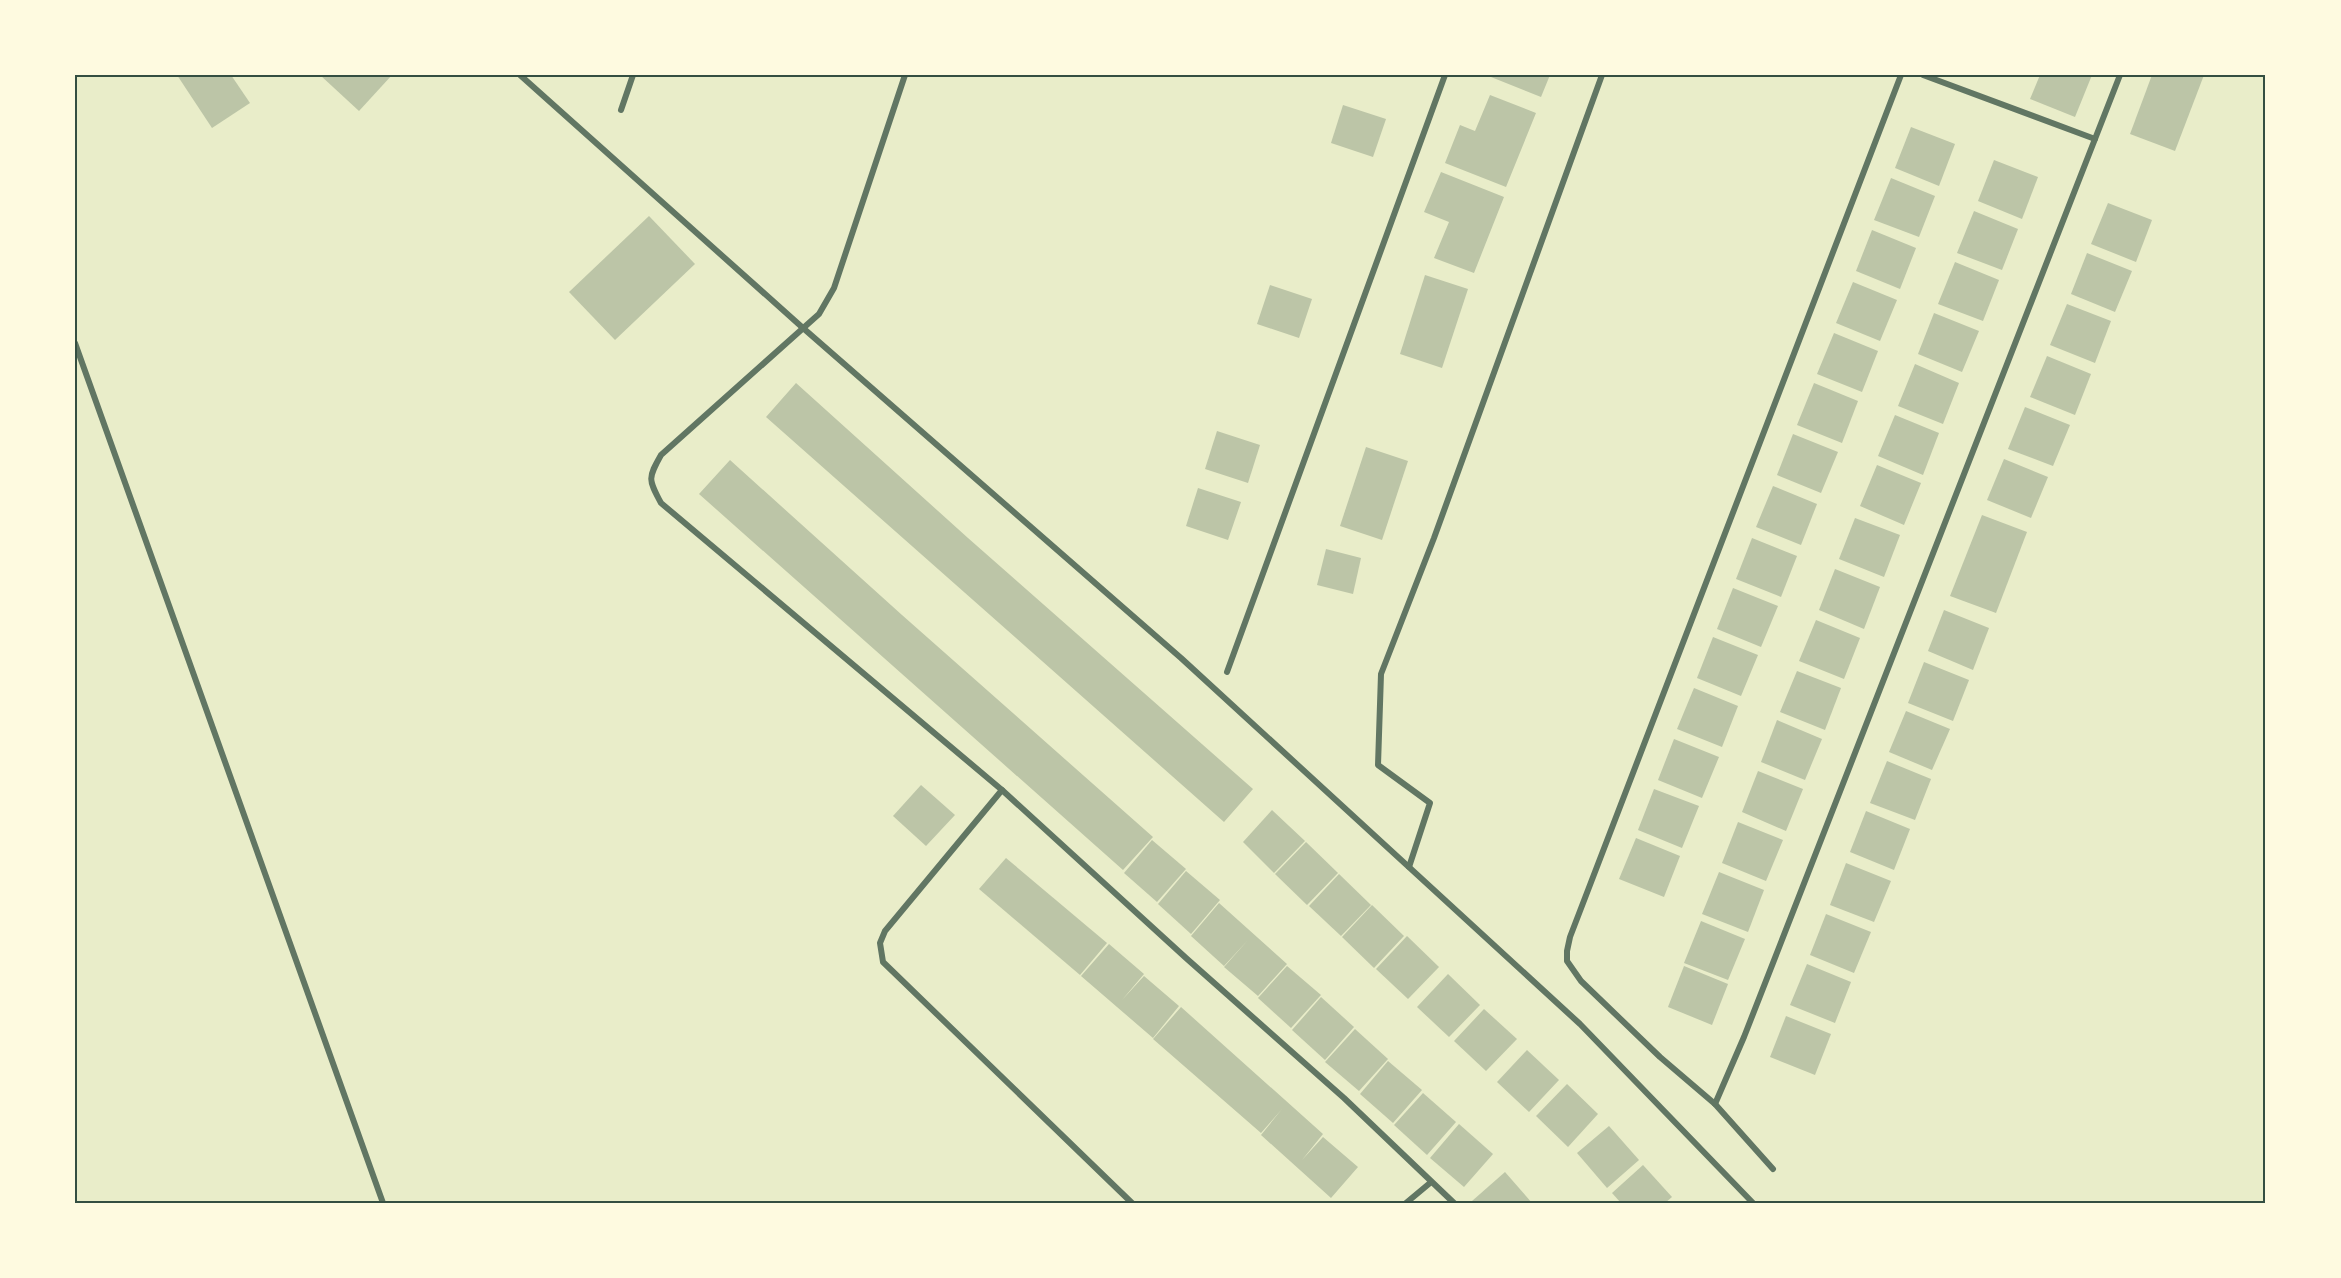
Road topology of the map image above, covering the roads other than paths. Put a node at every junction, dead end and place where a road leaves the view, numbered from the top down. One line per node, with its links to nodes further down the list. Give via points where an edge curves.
1 (520, 75): 11 (street)
2 (633, 75): 9 (street)
3 (905, 75): 11 (street, via 834,288 819,314)
4 (1445, 75): 13 (street)
5 (1602, 75): 15 (street, via 1381,674 1378,765 1430,803)
6 (1901, 75): 16 (street, via 1566,951 1567,961 1581,981)
7 (1923, 75): 10 (street)
8 (2120, 75): 10 (street)
9 (621, 110)
10 (2095, 139): 16 (street)
11 (803, 328): 14 (street, via 661,454 650,483 661,502); 15 (street, via 1181,658)
12 (75, 343): 19 (street)
13 (1227, 672)
14 (1002, 790): 18 (street, via 1344,1098); 20 (street, via 885,931 880,943 883,962)
15 (1409, 867): 23 (street, via 1580,1024)
16 (1715, 1104): 17 (street)
17 (1773, 1169)
18 (1430, 1183): 21 (street); 22 (street)
19 (383, 1203)
20 (1132, 1203)
21 (1406, 1203)
22 (1454, 1203)
23 (1753, 1203)

